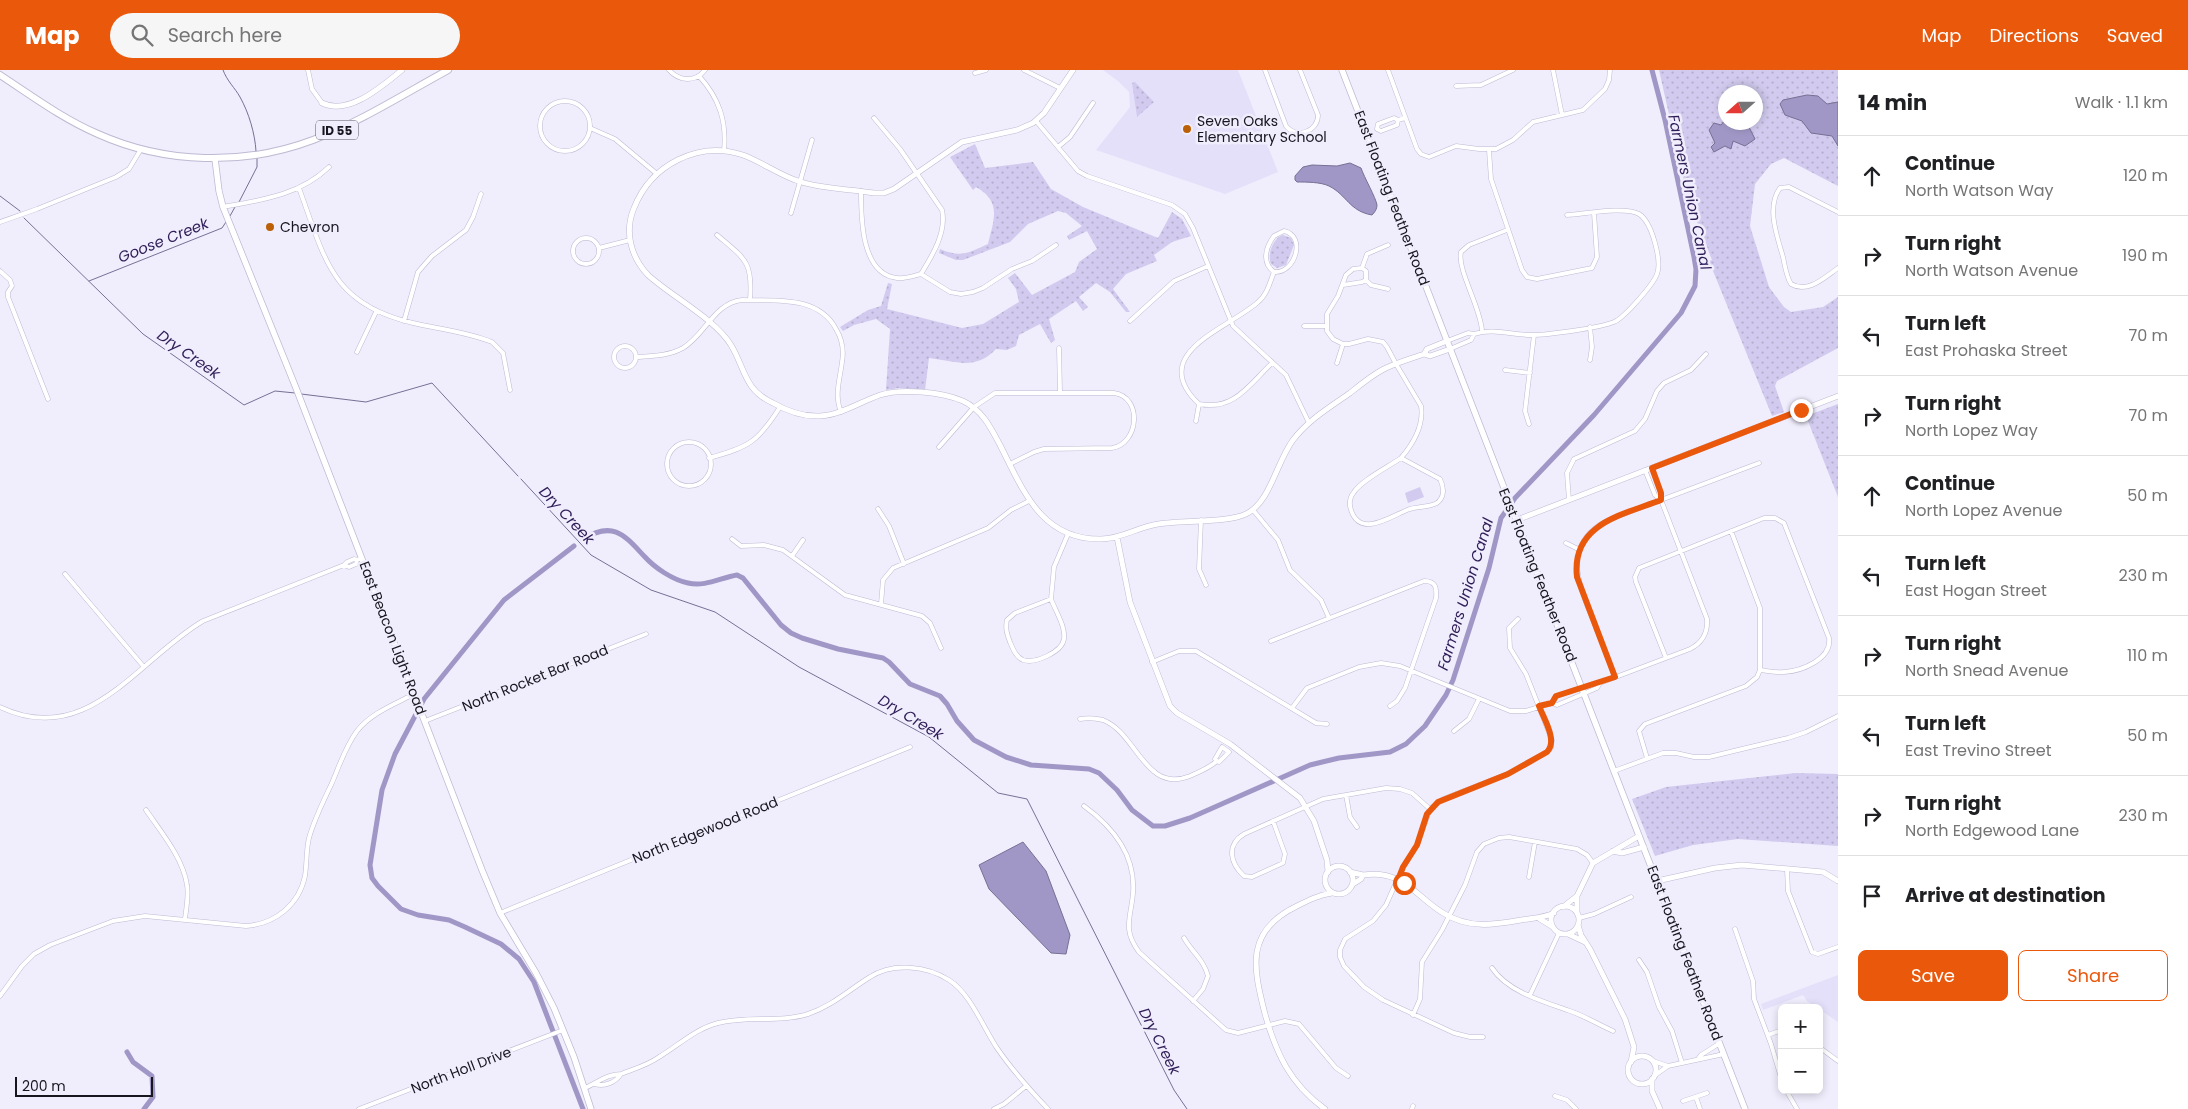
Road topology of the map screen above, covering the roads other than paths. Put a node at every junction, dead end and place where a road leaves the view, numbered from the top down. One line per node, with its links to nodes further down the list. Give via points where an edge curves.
1 (308, 70): 21 (street, via 312,89)
2 (402, 70): 21 (street, via 350,104 335,108)
3 (448, 70): 36 (highway, ID 55, via 343,127 310,141 269,152)
4 (669, 70): 18 (street, via 684,79)
5 (705, 70): 18 (street)
6 (986, 70): 16 (street)
7 (1024, 70): 20 (street)
8 (1073, 70): 20 (street)
9 (1265, 70): 10 (street, via 1286,126 1290,131 1302,133 1316,125 1318,115)
10 (1300, 70)
11 (1342, 70): 30 (main road, East Floating Feather Road)
12 (1388, 70): 25 (street)
13 (1513, 70): 19 (street, via 1482,86)
14 (1553, 70): 23 (street)
15 (1610, 70): 23 (street, via 1605,89 1583,110)
16 (975, 73)
17 (0, 75): 33 (highway, ID 55, via 79,125 113,141)
18 (699, 76): 35 (street, via 721,109)
19 (1456, 86)
20 (1060, 88): 27 (street)
21 (322, 103)
22 (1093, 103): 32 (street, via 1070,137)
23 (1562, 115): 34 (street, via 1533,122 1508,144)
24 (874, 118): 38 (street)
25 (1405, 118): 26 (street); 34 (street, via 1421,154 1434,156 1456,146)
26 (1398, 120): 29 (street, via 1394,118 1378,124); 29 (street, via 1397,125 1381,131)
27 (1036, 121): 32 (street); 38 (street, via 1022,128 962,142)
28 (590, 128): 28 (street, via 579,147 557,150 545,141 540,120 548,107 569,100 587,113); 39 (street, via 614,139)
29 (1377, 129): 30 (street)
30 (1366, 133): 77 (main road, East Floating Feather Road)
31 (812, 140): 40 (street)
32 (1058, 147): 56 (street, via 1083,174 1167,203 1181,211 1191,223)
33 (141, 149): 36 (highway, ID 55, via 176,156); 49 (street, via 129,170 116,177)
34 (1490, 150): 50 (street, via 1490,173)
35 (724, 151): 39 (street, via 697,152); 40 (street, via 745,156)
36 (215, 158): 44 (main road, East Beacon Light Road)
37 (329, 167): 41 (street)
38 (917, 172): 42 (street, via 889,191); 61 (street, via 940,205 944,220 930,261)
39 (657, 174): 52 (street, via 633,209)
40 (800, 182): 42 (street); 46 (street)
41 (299, 188): 44 (street, via 268,199); 66 (street, via 334,276 357,300)
42 (861, 191): 61 (street, via 861,230 876,265 893,278 904,279)
43 (481, 194): 67 (street, via 466,230 426,260 418,272)
44 (223, 207): 125 (main road, East Beacon Light Road)
45 (1838, 212): 58 (street, via 1789,187 1780,188 1776,194 1775,230 1789,280 1795,286 1805,287)
46 (791, 213)
47 (1594, 213): 48 (street); 50 (street, via 1597,257 1592,268 1537,279 1527,277 1522,270); 73 (street, via 1625,211 1639,214 1652,230 1658,261 1654,281 1622,318)
48 (1567, 215)
49 (0, 222)
50 (1507, 230): 74 (street, via 1468,245 1461,252 1460,262 1480,315)
51 (717, 235): 65 (street, via 747,264 751,277)
52 (630, 240): 55 (street); 70 (street, via 635,258 648,275)
53 (1056, 245): 61 (street, via 973,292 950,292)
54 (1388, 245): 57 (street, via 1367,254)
55 (599, 248): 55 (street, via 597,258 588,264 576,261 573,256 572,248 583,238 589,238)
56 (1208, 266): 68 (street, via 1174,281); 69 (street)
57 (1362, 268): 62 (street, via 1367,273); 63 (street, via 1349,271)
58 (1838, 268)
59 (0, 271): 94 (street, via 10,280 12,286 8,298)
60 (1274, 272): 60 (street, via 1286,270 1291,264 1297,242 1289,232 1280,231 1271,239 1266,260); 69 (street, via 1262,298)
61 (921, 274)
62 (1366, 280): 63 (street); 64 (street, via 1371,286)
63 (1343, 285): 72 (street, via 1327,314)
64 (1388, 289)
65 (750, 300): 70 (street, via 727,304); 98 (street, via 806,304 829,318 842,344 837,397)
66 (376, 312): 67 (street); 81 (street)
67 (404, 321): 91 (street, via 496,345 503,353)
68 (1130, 321)
69 (1230, 321): 86 (street); 95 (street, via 1198,342 1184,365 1182,376 1185,386)
70 (709, 323): 84 (street, via 692,342 678,350 664,355); 96 (street, via 730,344 752,388)
71 (1304, 326): 72 (street)
72 (1326, 326): 78 (street, via 1333,339)
73 (1590, 327): 76 (street); 85 (street)
74 (1482, 332): 75 (street); 76 (street)
75 (1474, 334): 77 (street); 80 (street, via 1471,340)
76 (1534, 335): 90 (street)
77 (1447, 341): 80 (main road, East Floating Feather Road); 82 (street)
78 (1343, 344): 87 (street); 88 (street, via 1377,340 1387,346)
79 (1059, 348): 92 (street)
80 (1450, 348): 82 (street, via 1430,356); 114 (main road, East Floating Feather Road)
81 (357, 352)
82 (1424, 354): 88 (street)
83 (1706, 354): 109 (street, via 1691,370 1664,383 1657,391 1646,420 1634,431 1574,459 1566,473)
84 (637, 357): 84 (street, via 628,368 618,365 614,359 618,348 625,346 632,348)
85 (1590, 360)
86 (1272, 363): 95 (street, via 1231,401 1215,406); 100 (street, via 1289,380)
87 (1337, 363)
88 (1396, 364): 100 (street, via 1378,372); 104 (street, via 1418,400 1422,413 1419,428)
89 (1505, 370): 90 (street)
90 (1530, 373): 101 (street, via 1525,411)
91 (510, 390)
92 (1060, 392): 97 (street, via 1000,392); 105 (street, via 1124,396 1131,403 1134,415 1132,432 1122,445 1112,448 1044,449)
93 (1838, 396): 107 (street)
94 (48, 399)
95 (1199, 404): 99 (street)
96 (780, 406): 98 (street, via 811,416); 103 (street, via 753,442)
97 (974, 407): 98 (street, via 949,396 904,391 879,395); 102 (street); 105 (street, via 988,423)
98 (841, 412)
99 (1196, 422)
100 (1309, 423): 113 (street, via 1291,443 1263,498)
101 (1529, 424)
102 (939, 447)
103 (709, 458): 103 (street, via 710,472 691,486 676,482 667,466 671,450 686,443 702,445)
104 (1401, 458): 104 (street, via 1354,492 1350,506 1359,522 1375,525 1409,509 1431,506 1442,497 1444,490 1440,479)
105 (1010, 464): 111 (street)
106 (1759, 464): 110 (street)
107 (1652, 468): 108 (street); 110 (street)
108 (1645, 470): 109 (street); 110 (street, via 1655,496)
109 (1568, 500): 114 (street)
110 (1661, 500): 122 (street, via 1603,523 1591,532); 123 (street)
111 (1029, 501): 117 (street, via 1047,521); 126 (street, via 988,528)
112 (878, 509): 126 (street, via 889,526)
113 (1253, 510): 115 (street, via 1238,517); 131 (street, via 1278,540 1290,570 1321,600)
114 (1516, 518): 142 (main road, East Floating Feather Road)
115 (1201, 520): 118 (street, via 1158,524); 128 (street, via 1199,568)
116 (1731, 531): 123 (street); 139 (street, via 1760,608); 139 (street, via 1764,518 1775,518 1784,523 1829,638 1828,650 1818,661 1791,671)
117 (1068, 534): 118 (street, via 1091,539); 129 (street, via 1054,567)
118 (1117, 537): 137 (street, via 1130,602)
119 (732, 539): 124 (street, via 741,546 774,546)
120 (803, 540): 124 (street)
121 (1566, 543): 122 (street)
122 (1580, 550): 141 (street, via 1576,566 1578,582)
123 (1680, 551): 136 (street, via 1707,619 1705,635 1695,647); 136 (street, via 1644,565 1636,572 1636,582)
124 (792, 556): 130 (street, via 840,592)
125 (360, 559): 138 (street, via 204,621); 143 (main road, East Beacon Light Road)
126 (904, 564): 130 (street, via 885,576)
127 (65, 574): 138 (street)
128 (1206, 585)
129 (1051, 599): 129 (street, via 1064,632 1062,646 1056,652 1032,661 1018,657 1007,633 1007,620 1015,613)
130 (881, 604): 135 (street, via 922,616 930,623)
131 (1329, 618): 134 (street); 140 (street, via 1424,581 1434,584 1436,598)
132 (1518, 619): 147 (street, via 1509,628 1508,641)
133 (646, 634): 152 (street, North Rocket Bar Road)
134 (1271, 641)
135 (941, 648)
136 (1666, 658): 141 (street)
137 (1152, 662): 149 (street, via 1179,652 1196,651); 155 (street, via 1170,706)
138 (144, 667): 148 (street, via 102,701 74,714 37,717)
139 (1760, 670): 157 (street, via 1746,686 1641,727 1639,736)
140 (1412, 671): 144 (street); 146 (street, via 1402,694); 149 (street, via 1381,663 1359,667 1306,688)
141 (1615, 677): 142 (street, via 1595,683)
142 (1583, 691): 145 (street, via 1557,705); 145 (street, via 1556,696); 158 (main road, East Floating Feather Road)
143 (414, 694): 152 (main road, East Beacon Light Road); 193 (street, via 368,720 349,743 312,828 303,882 290,906 272,919 252,926)
144 (1479, 698): 147 (street, via 1516,712); 154 (street, via 1469,719)
145 (1552, 703): 147 (street)
146 (1390, 706)
147 (1539, 706): 162 (street, via 1552,740 1547,752 1508,774 1443,799)
148 (0, 707)
149 (1292, 708): 153 (street, via 1316,723)
150 (1838, 716): 157 (street, via 1798,735 1708,757 1669,753)
151 (1080, 719): 155 (street, via 1092,718 1110,725 1164,779 1184,778 1220,762 1229,752)
152 (425, 721): 188 (main road, East Beacon Light Road)
153 (1327, 724)
154 (1454, 731)
155 (1228, 746): 161 (street, via 1280,782)
156 (910, 748): 188 (street, North Edgewood Road)
157 (1647, 758): 158 (street)
158 (1614, 771): 166 (main road, East Floating Feather Road)
159 (1346, 795): 161 (street); 162 (street, via 1386,788 1400,789 1412,793); 165 (street, via 1350,818)
160 (1084, 806): 206 (street, via 1116,835 1130,861 1133,894 1128,928 1133,944)
161 (1306, 806): 164 (street); 170 (street)
162 (1430, 809): 178 (street, via 1417,845)
163 (146, 810): 193 (street, via 185,874 188,895)
164 (1273, 821): 164 (street, via 1238,837 1232,848 1234,865 1244,876 1283,863 1285,854)
165 (1357, 827)
166 (1639, 836): 168 (main road, East Floating Feather Road); 169 (street)
167 (1535, 842): 171 (street, via 1577,849 1587,854); 177 (street); 191 (street, via 1504,837 1480,848)
168 (1644, 847): 169 (street); 180 (main road, East Floating Feather Road)
169 (1613, 852): 171 (street)
170 (1326, 860): 172 (street); 174 (street)
171 (1593, 864): 185 (street)
172 (1339, 866): 174 (street); 175 (street)
173 (1788, 869): 180 (street, via 1731,866); 181 (street, via 1823,872); 201 (street, via 1788,891 1812,952 1818,954)
174 (1328, 872): 179 (street)
175 (1350, 872): 176 (street); 182 (street)
176 (1363, 875): 178 (street); 182 (street)
177 (1529, 877)
178 (1398, 880): 191 (street, via 1414,888); 207 (street, via 1379,915 1345,940 1340,957 1358,982 1383,1000)
179 (1325, 881): 183 (street); 184 (street)
180 (1657, 881): 214 (main road, East Floating Feather Road)
181 (1838, 881)
182 (1353, 884): 183 (street, via 1345,893)
183 (1332, 893): 184 (street)
184 (1320, 894): 208 (street, via 1275,920 1258,944 1255,970)
185 (1577, 896): 187 (street); 190 (street)
186 (1631, 897): 190 (street, via 1594,914)
187 (1563, 907): 189 (street); 190 (street, via 1571,908)
188 (500, 913): 209 (main road, East Beacon Light Road, via 536,973)
189 (1554, 913): 192 (street); 195 (street)
190 (1578, 916): 194 (street)
191 (1449, 917): 192 (street, via 1482,926); 207 (street, via 1422,962 1420,999)
192 (1540, 919): 195 (street)
193 (185, 920): 205 (street, via 145,916 124,918 50,945 28,960)
194 (1578, 925): 198 (street); 200 (street)
195 (1553, 927): 197 (street)
196 (1735, 929): 212 (street, via 1753,981 1754,999)
197 (1560, 933): 198 (street); 204 (street)
198 (1568, 934): 200 (street)
199 (1184, 938): 206 (street, via 1201,960 1208,976 1203,989)
200 (1586, 943): 215 (street, via 1625,1019)
201 (1838, 947)
202 (1639, 960): 223 (street, via 1672,1031)
203 (1492, 968): 204 (street, via 1502,980)
204 (1530, 995): 211 (street)
205 (0, 996)
206 (1192, 1001): 208 (street, via 1230,1032)
207 (1413, 1015): 213 (street, via 1454,1033)
208 (1268, 1026): 226 (street, via 1285,1021 1299,1024 1336,1068); 241 (street, via 1282,1063)
209 (563, 1030): 230 (main road, East Beacon Light Road); 237 (street, North Holl Drive)
210 (1778, 1031): 212 (street)
211 (1613, 1032)
212 (1768, 1035): 225 (street)
213 (1483, 1037)
214 (1720, 1043): 217 (main road, East Floating Feather Road); 219 (street)
215 (1634, 1047): 218 (street); 222 (street)
216 (1822, 1049): 221 (street)
217 (1724, 1054): 219 (street); 245 (main road, East Floating Feather Road)
218 (1646, 1056): 220 (street); 222 (street)
219 (1698, 1059): 223 (street)
220 (1653, 1061): 224 (street); 227 (street, via 1656,1067)
221 (1838, 1061)
222 (1631, 1062): 228 (street, via 1631,1077)
223 (1682, 1063): 224 (street)
224 (1668, 1066): 227 (street)
225 (1778, 1068)
226 (1348, 1076)
227 (1653, 1078): 228 (street); 231 (street)
228 (1641, 1083): 231 (street)
229 (1026, 1086): 230 (street, via 998,1050 964,993 937,974 907,967 871,976 840,999 807,1014 717,1023 697,1031 658,1058 621,1074 612,1082); 239 (street); 240 (street)
230 (585, 1088): 238 (main road, East Beacon Light Road)
231 (1652, 1091): 243 (street)
232 (1707, 1093): 235 (street)
233 (1789, 1094): 246 (street)
234 (1555, 1096): 242 (street, via 1567,1100)
235 (1696, 1097): 236 (street); 244 (street)
236 (1684, 1101)
237 (359, 1109)
238 (591, 1109)
239 (994, 1109)
240 (1048, 1109)
241 (1324, 1109)
242 (1576, 1109)
243 (1660, 1109)
244 (1700, 1109)
245 (1745, 1109)
246 (1798, 1109)

